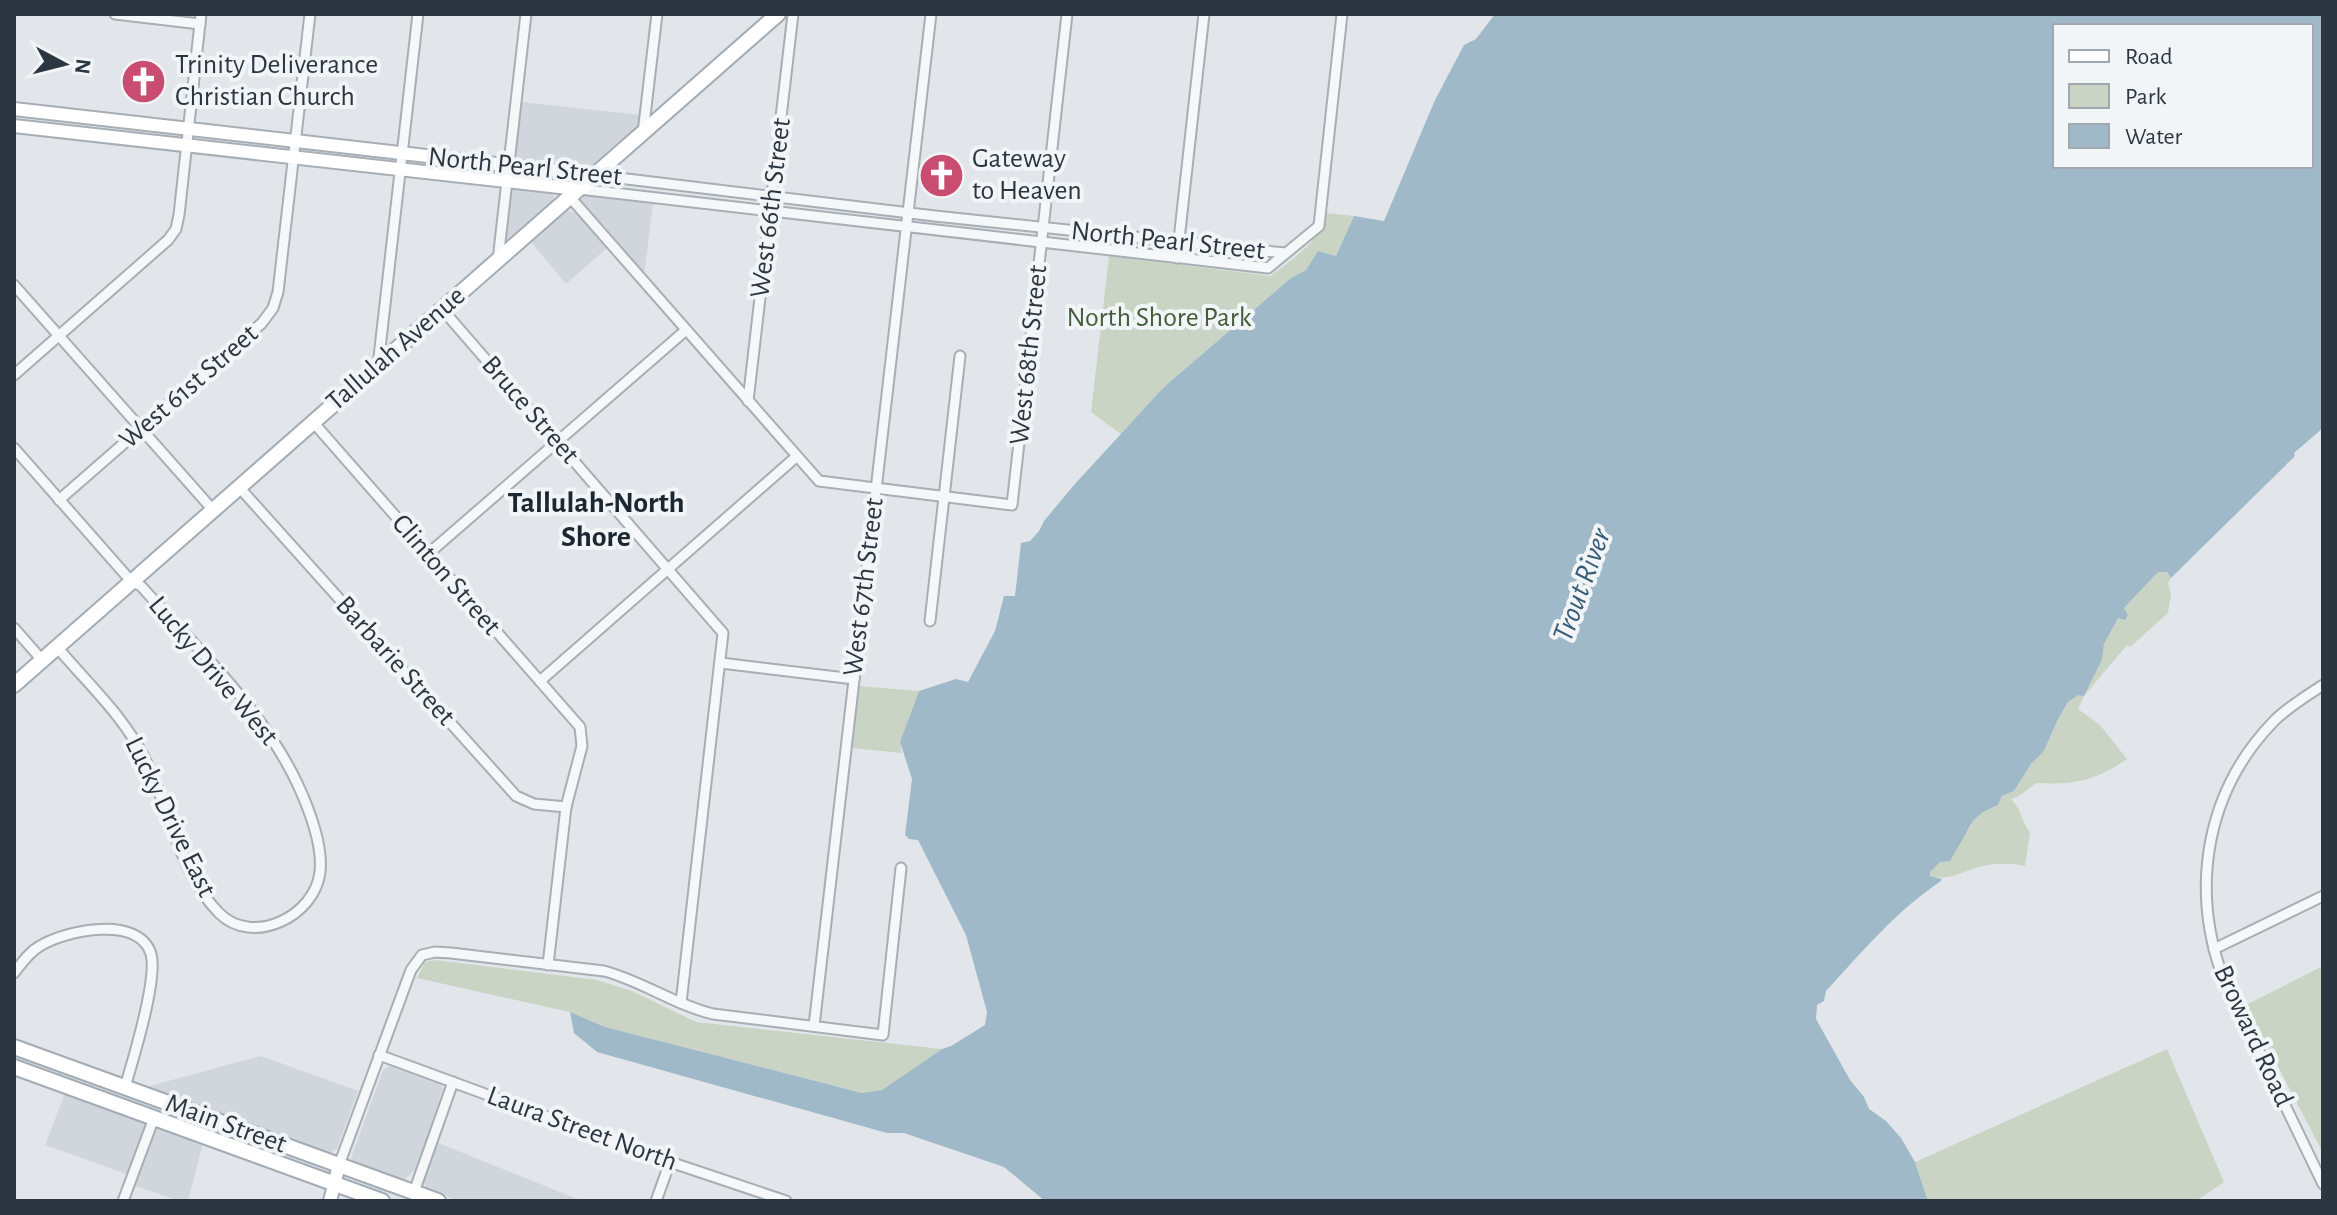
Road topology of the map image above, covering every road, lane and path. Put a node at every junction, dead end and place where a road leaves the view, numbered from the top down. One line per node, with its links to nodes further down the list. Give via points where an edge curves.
1 (115, 14): 12 (street)
2 (310, 14): 19 (street, West 61st Street)
3 (418, 14): 21 (street)
4 (526, 14): 23 (street)
5 (657, 14): 18 (street)
6 (778, 14): 18 (main road, Tallulah Avenue)
7 (793, 14): 28 (street, West 66th Street)
8 (931, 14): 30 (street, West 67th Street)
9 (1067, 14): 31 (street, West 68th Street)
10 (1204, 14): 34 (street)
11 (1342, 14): 35 (street, via 1319,226)
12 (201, 19): 17 (street)
13 (14, 109): 14 (street, North Pearl Street)
14 (36, 112): 16 (street); 17 (street, North Pearl Street)
15 (14, 126): 16 (street, North Pearl Street)
16 (34, 128): 20 (street, North Pearl Street)
17 (189, 129): 19 (street, North Pearl Street); 20 (street)
18 (643, 133): 25 (main road, Tallulah Avenue)
19 (295, 141): 21 (street, North Pearl Street); 22 (street, West 61st Street)
20 (187, 145): 22 (street, North Pearl Street); 41 (street, via 176,229)
21 (402, 153): 23 (street, North Pearl Street); 24 (street)
22 (294, 157): 24 (street, North Pearl Street); 47 (street, West 61st Street, via 273,308)
23 (509, 166): 25 (street, North Pearl Street); 26 (street)
24 (400, 169): 26 (street, North Pearl Street); 43 (street)
25 (594, 175): 27 (main road, Tallulah Avenue); 28 (street, North Pearl Street)
26 (507, 181): 27 (street, North Pearl Street); 37 (street)
27 (573, 192): 29 (street, North Pearl Street); 37 (main road, Tallulah Avenue); 40 (street)
28 (772, 196): 29 (street, West 66th Street); 30 (street, North Pearl Street)
29 (770, 212): 32 (street, North Pearl Street); 45 (street, West 66th Street)
30 (909, 213): 31 (street, North Pearl Street); 32 (street, West 67th Street)
31 (1044, 227): 33 (street, West 68th Street); 34 (street, North Pearl Street)
32 (907, 228): 33 (street, North Pearl Street); 52 (street, West 67th Street)
33 (1042, 243): 36 (street, North Pearl Street); 53 (street, West 68th Street, via 1012,505)
34 (1179, 243): 35 (street, North Pearl Street); 36 (street)
35 (1285, 253): 36 (street, North Pearl Street, via 1268,268)
36 (1177, 258)
37 (498, 260): 39 (main road, Tallulah Avenue)
38 (14, 285): 41 (street)
39 (442, 309): 43 (main road, Tallulah Avenue); 48 (street, Bruce Street)
40 (686, 330): 45 (street); 48 (street)
41 (58, 336): 44 (street); 47 (street)
42 (960, 356): 53 (street)
43 (378, 366): 46 (main road, Tallulah Avenue)
44 (14, 375)
45 (748, 401): 50 (street)
46 (313, 422): 51 (main road, Tallulah Avenue); 56 (street, Clinton Street)
47 (141, 429): 54 (street, West 61st Street); 55 (street)
48 (557, 441): 56 (street); 57 (street, Bruce Street)
49 (14, 448): 54 (street, Lucky Drive West)
50 (796, 457): 52 (street, via 826,484); 57 (street)
51 (239, 487): 55 (main road, Tallulah Avenue); 68 (street, Barbarie Street, via 516,796)
52 (876, 490): 53 (street); 64 (street, West 67th Street)
53 (944, 498): 59 (street)
54 (59, 500): 58 (street, Lucky Drive West)
55 (213, 510): 58 (main road, Tallulah Avenue)
56 (428, 554): 65 (street, Clinton Street)
57 (669, 568): 63 (street, Bruce Street, via 723,633); 65 (street)
58 (131, 581): 61 (main road, Tallulah Avenue); 71 (street, Lucky Drive West, via 263,723 287,762 320,854 318,882)
59 (930, 621)
60 (14, 628): 62 (street)
61 (57, 647): 62 (main road, Tallulah Avenue); 71 (street, Lucky Drive East, via 137,743 186,863 218,912 240,924 266,927 293,917)
62 (42, 660): 66 (main road, Tallulah Avenue)
63 (721, 663): 64 (street); 75 (street)
64 (854, 679): 76 (street, West 67th Street)
65 (540, 681): 68 (street, Clinton Street, via 580,727 582,746)
66 (14, 685)
67 (2323, 685): 72 (street, Broward Road, via 2275,720 2225,791 2206,871)
68 (566, 807): 73 (street)
69 (901, 868): 76 (street, via 883,1035)
70 (2323, 896): 72 (street)
71 (308, 903)
72 (2214, 949): 86 (street, Broward Road, via 2228,989)
73 (548, 965): 75 (street, via 622,976); 78 (street, via 435,952 422,955 411,970)
74 (14, 973): 81 (street, via 41,945 67,936 120,930 143,941 151,956 150,984)
75 (681, 1003): 76 (street, via 713,1014)
76 (814, 1026)
77 (18, 1049): 81 (main road, Main Street)
78 (379, 1055): 80 (street, Laura Street North); 84 (street)
79 (14, 1067): 82 (main road, Main Street)
80 (453, 1082): 83 (street, Laura Street North); 87 (street)
81 (125, 1087): 84 (main road, Main Street)
82 (154, 1118): 85 (main road, Main Street); 88 (street)
83 (670, 1162): 92 (street); 93 (street, Laura Street North)
84 (339, 1165): 85 (street); 87 (main road, Main Street)
85 (333, 1183): 89 (street); 90 (main road, Main Street)
86 (2323, 1184)
87 (414, 1192): 91 (main road, Main Street)
88 (123, 1201)
89 (330, 1201)
90 (382, 1201)
91 (438, 1201)
92 (656, 1201)
93 (786, 1201)

